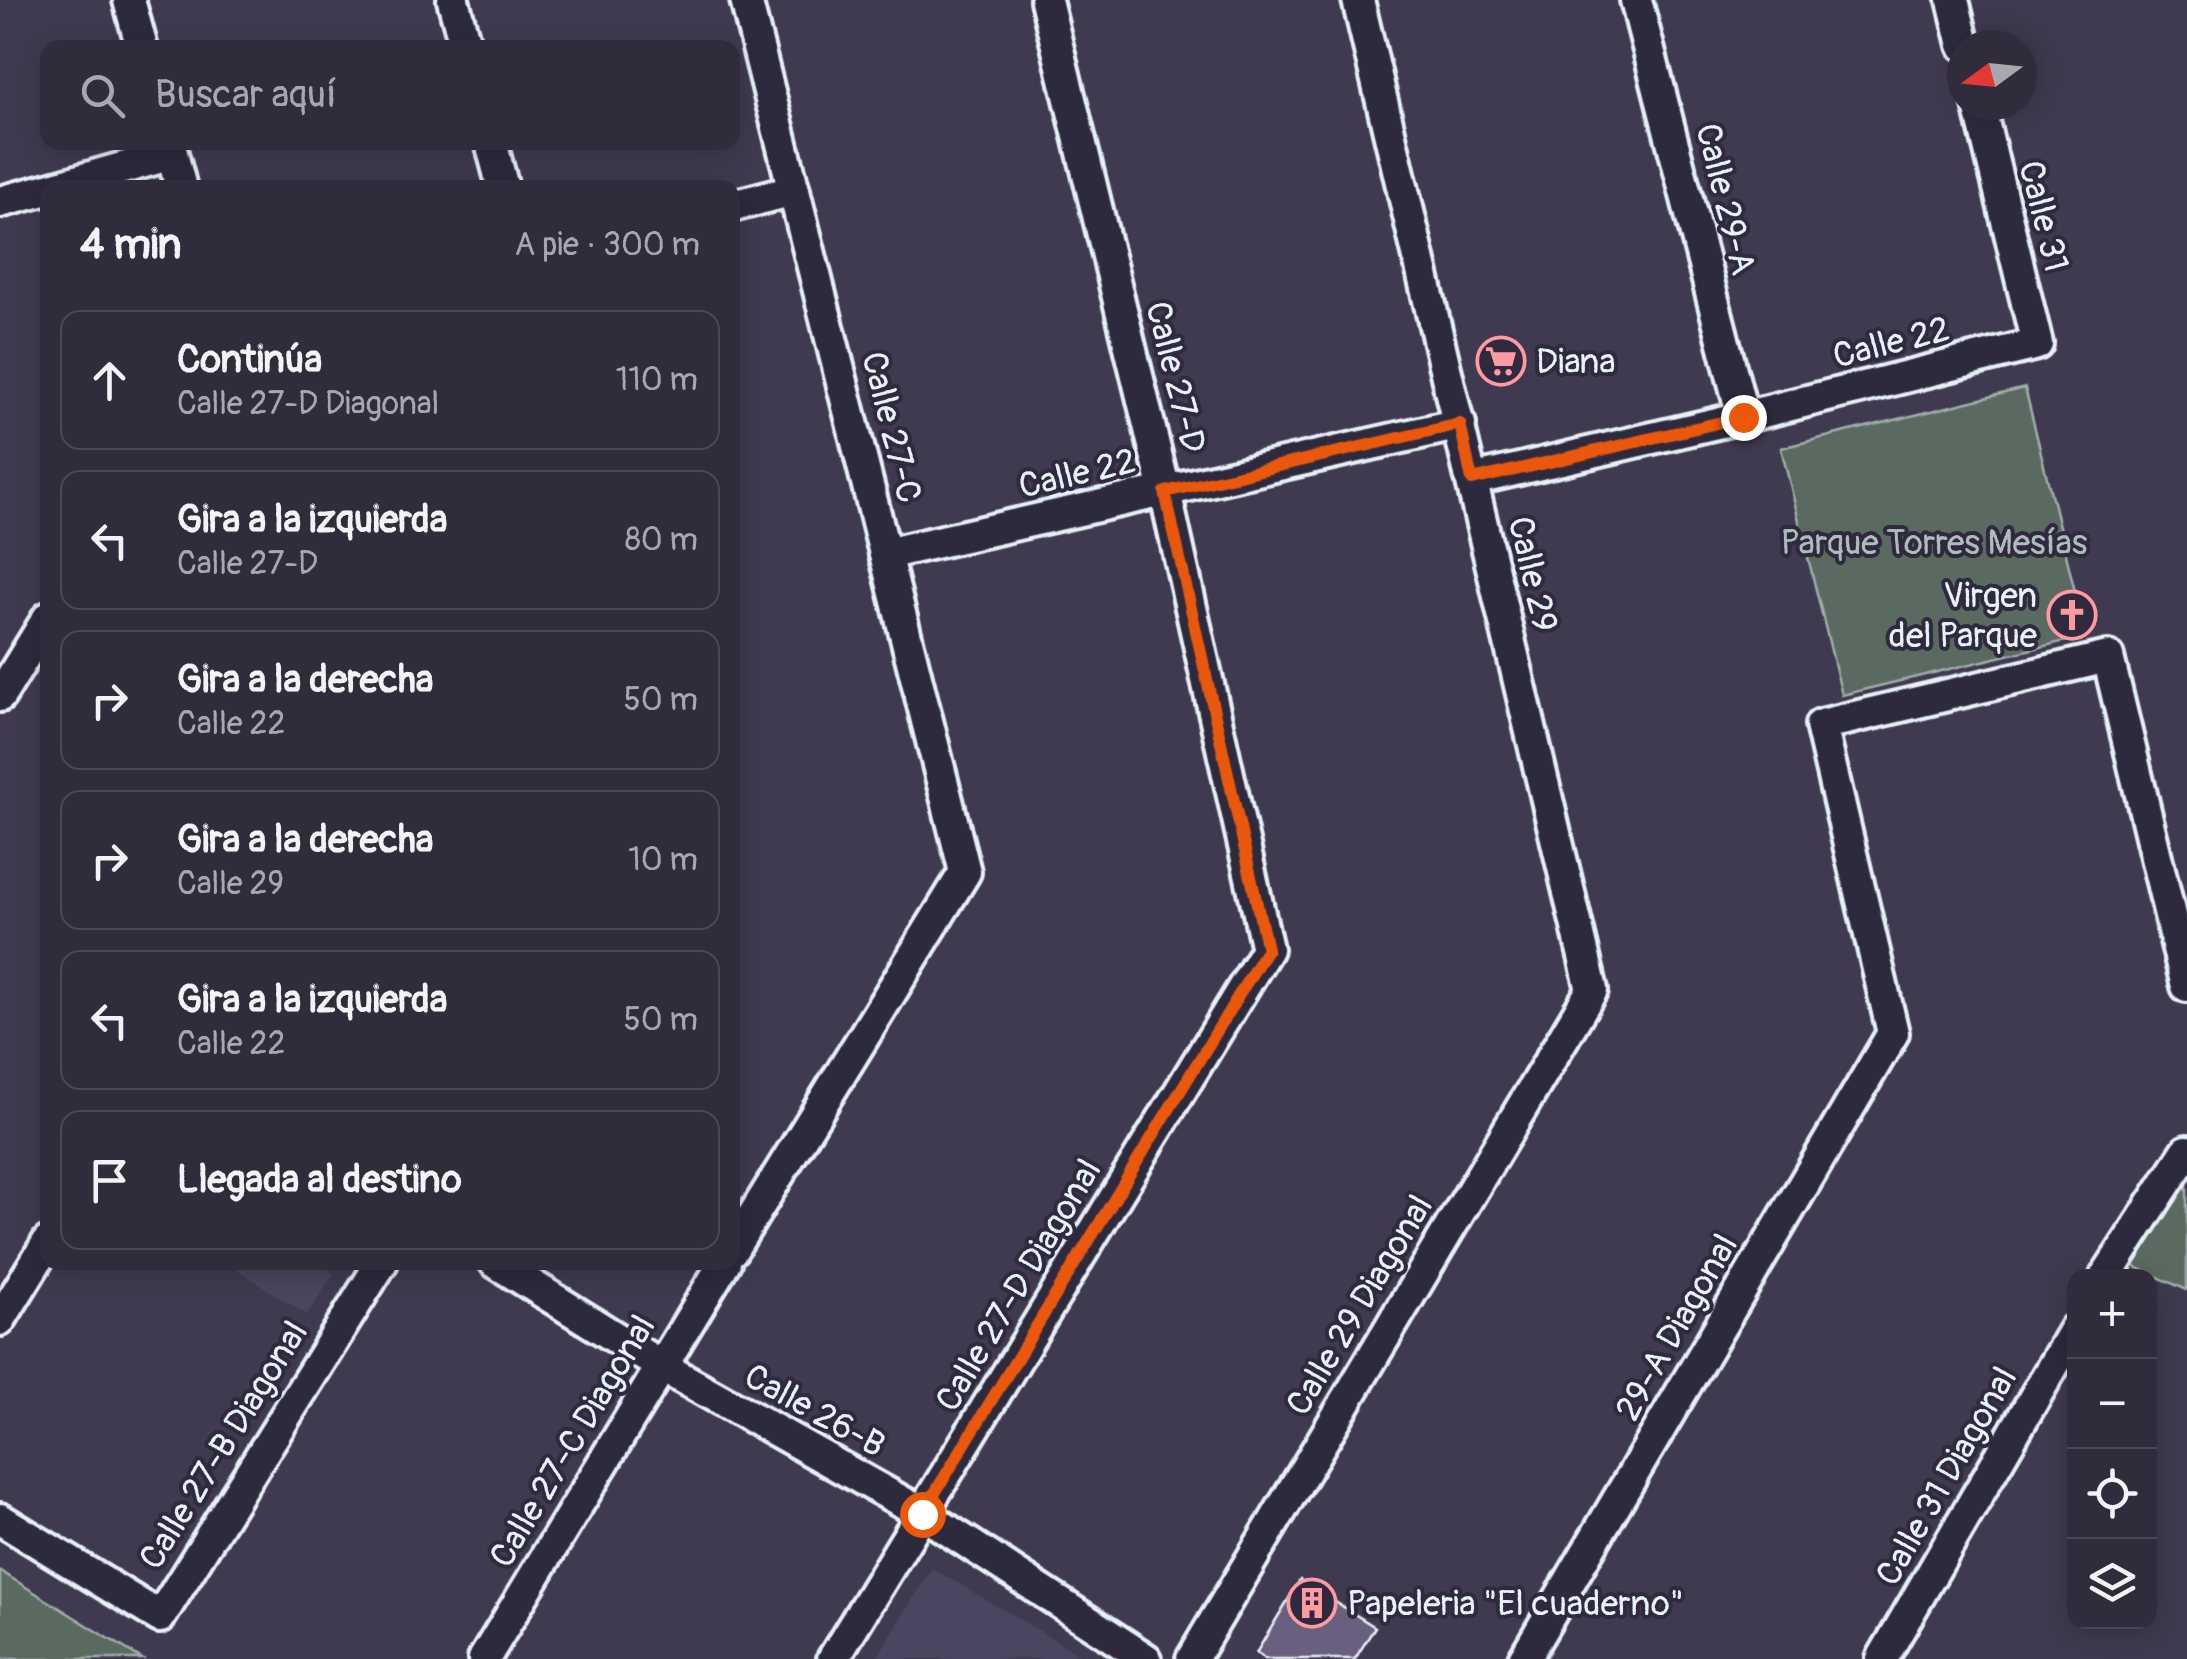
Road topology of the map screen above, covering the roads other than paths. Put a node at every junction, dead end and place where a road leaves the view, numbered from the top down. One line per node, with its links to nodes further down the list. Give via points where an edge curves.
1 (129, 0): 9 (street)
2 (453, 0): 10 (street)
3 (746, 0): 18 (street, Calle 27-C)
4 (1046, 0): 26 (street, Calle 27-D)
5 (1358, 0): 24 (street, Calle 29)
6 (1636, 0): 23 (street, Calle 29-A)
7 (1953, 0): 8 (street)
8 (1960, 30)
9 (140, 40)
10 (464, 40)
11 (1982, 120): 22 (street, Calle 31)
12 (164, 150): 15 (street)
13 (171, 150): 16 (street)
14 (493, 150): 17 (street)
15 (74, 180)
16 (179, 180)
17 (501, 180)
18 (794, 190): 21 (street); 27 (street, Calle 27-C)
19 (40, 191): 20 (street)
20 (0, 202)
21 (740, 204)
22 (2036, 344): 23 (street, Calle 22)
23 (1743, 417): 25 (street, Calle 22)
24 (1460, 424): 25 (street, Calle 29); 26 (street, Calle 22)
25 (1472, 480): 32 (street, Calle 29)
26 (1165, 492): 27 (street, Calle 22); 30 (street, Calle 27-D)
27 (885, 554): 34 (street, Calle 27-C, via 966,872)
28 (40, 631): 29 (street)
29 (0, 696)
30 (1267, 949): 43 (street, Calle 27-D Diagonal)
31 (2187, 986): 49 (street, 29-A Diagonal, via 2108,657 1820,725 1893,1033)
32 (1592, 990): 48 (street, Calle 29 Diagonal)
33 (2187, 1151): 36 (street)
34 (740, 1237)
35 (40, 1255): 40 (street)
36 (2111, 1269)
37 (377, 1270): 44 (street, Calle 27-B Diagonal, via 160,1617)
38 (508, 1270): 42 (street, Calle 26-B)
39 (720, 1270): 42 (street, Calle 27-C Diagonal)
40 (0, 1320)
41 (2067, 1342): 50 (street, Calle 31 Diagonal)
42 (661, 1366): 43 (street, Calle 26-B); 45 (street, Calle 27-C Diagonal)
43 (922, 1514): 46 (street, Calle 27-D Diagonal); 47 (street, Calle 26-B)
44 (0, 1519)
45 (484, 1659)
46 (833, 1659)
47 (1146, 1659)
48 (1192, 1659)
49 (1524, 1659)
50 (1882, 1659)

